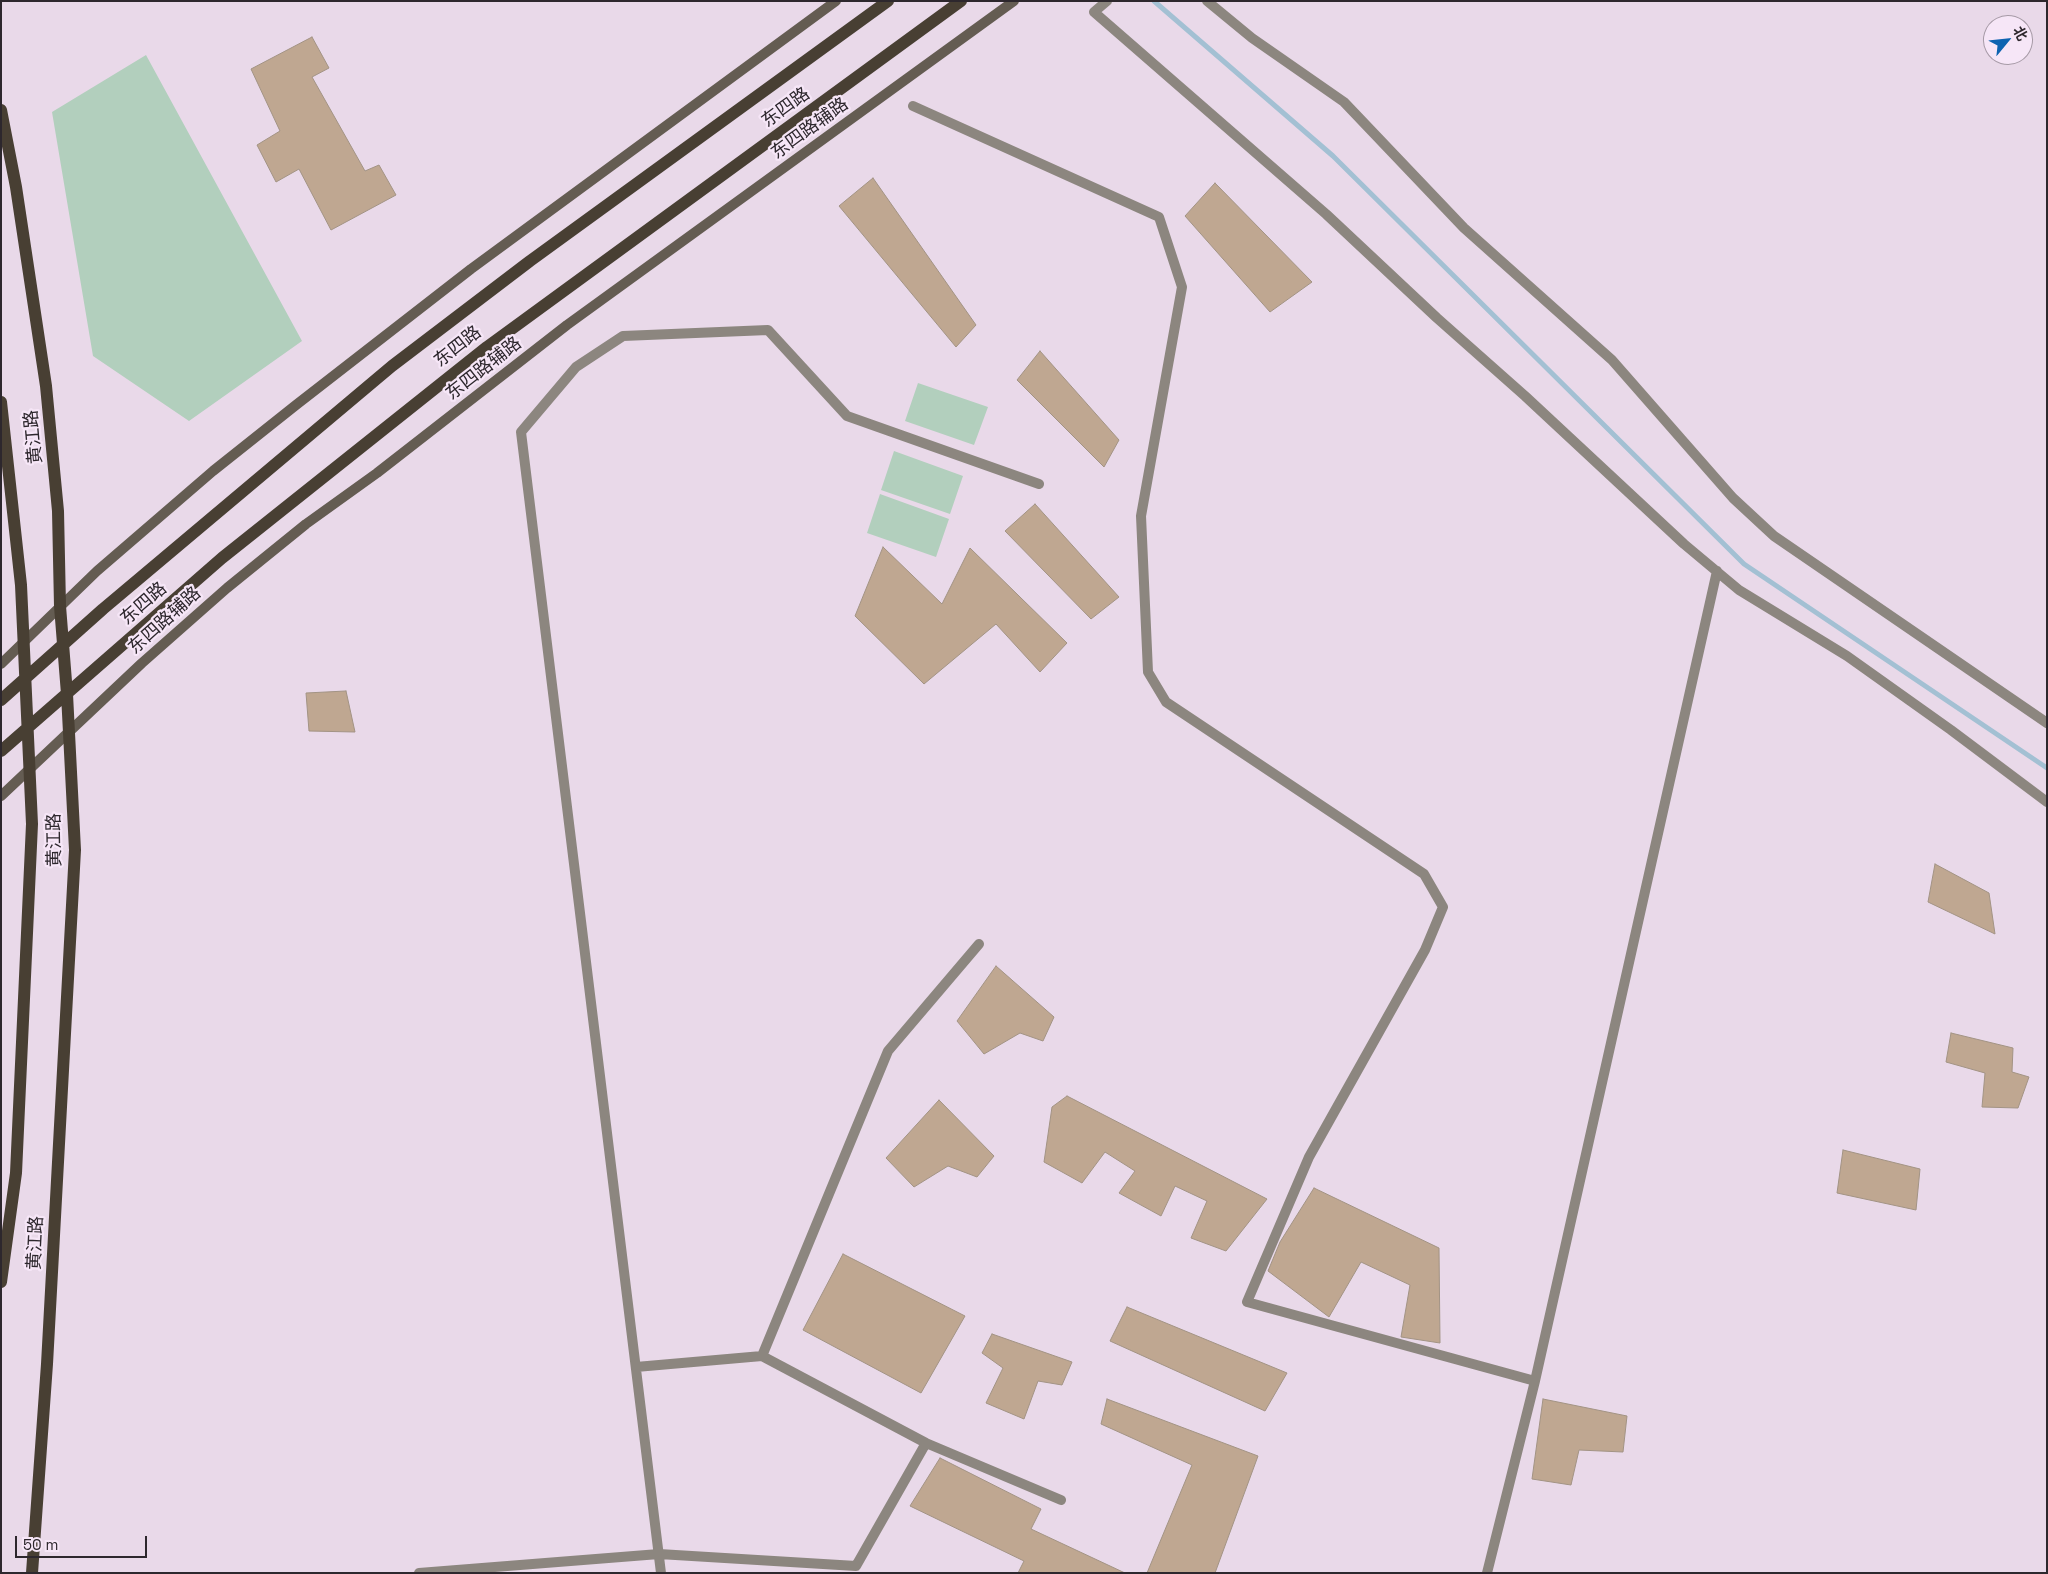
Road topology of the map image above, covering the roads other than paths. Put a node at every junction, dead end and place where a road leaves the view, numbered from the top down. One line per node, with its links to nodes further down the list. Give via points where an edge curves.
1 (836, 1): 12 (main road, via 486,258 318,388 97,570)
2 (888, 1): 14 (main road, 东四路, via 553,244 392,366)
3 (961, 1): 17 (main road, 东四路, via 487,347 222,558)
4 (1014, 1): 21 (main road, 东四路辅路, via 568,325 306,524 227,588)
5 (1107, 1): 11 (street, via 1094,12 1326,214)
6 (1207, 1): 19 (street, via 1252,38 1344,102 1464,228 1612,360 1733,498 1774,536)
7 (913, 106): 30 (street, via 1159,217 1182,287 1141,516 1148,672 1166,702 1424,874 1443,907 1425,950 1309,1157 1247,1302)
8 (1, 110): 12 (main road, 黄江路, via 46,386 58,511)
9 (1, 402): 13 (main road, 黄江路)
10 (1039, 484): 29 (street, via 847,416 768,330 624,336 576,367 521,432)
11 (1717, 571): 25 (street, via 1740,590 1847,656); 30 (street)
12 (60, 606): 13 (main road); 14 (main road, 黄江路)
13 (24, 642): 15 (main road); 16 (main road, 黄江路)
14 (64, 645): 16 (main road, 东四路); 17 (main road, 黄江路)
15 (1, 664)
16 (26, 678): 18 (main road, 东四路); 20 (main road, 黄江路)
17 (67, 694): 20 (main road, 东四路); 21 (main road, 黄江路)
18 (1, 700)
19 (2047, 723)
20 (29, 727): 22 (main road, 东四路); 23 (main road, 黄江路)
21 (69, 732): 23 (main road, 东四路辅路); 34 (main road, 黄江路, via 74,850 47,1364)
22 (1, 751)
23 (30, 769): 24 (main road, 东四路辅路); 27 (main road, 黄江路, via 32,824 16,1173)
24 (1, 796)
25 (2047, 802)
26 (979, 944): 28 (street, via 888,1052)
27 (1, 1282)
28 (762, 1356): 29 (street); 31 (street)
29 (636, 1367): 33 (street)
30 (1535, 1380): 37 (street)
31 (926, 1443): 32 (street); 33 (street, via 856,1566)
32 (1061, 1500)
33 (659, 1554): 35 (street); 36 (street)
34 (32, 1573)
35 (419, 1573)
36 (661, 1573)
37 (1487, 1573)

